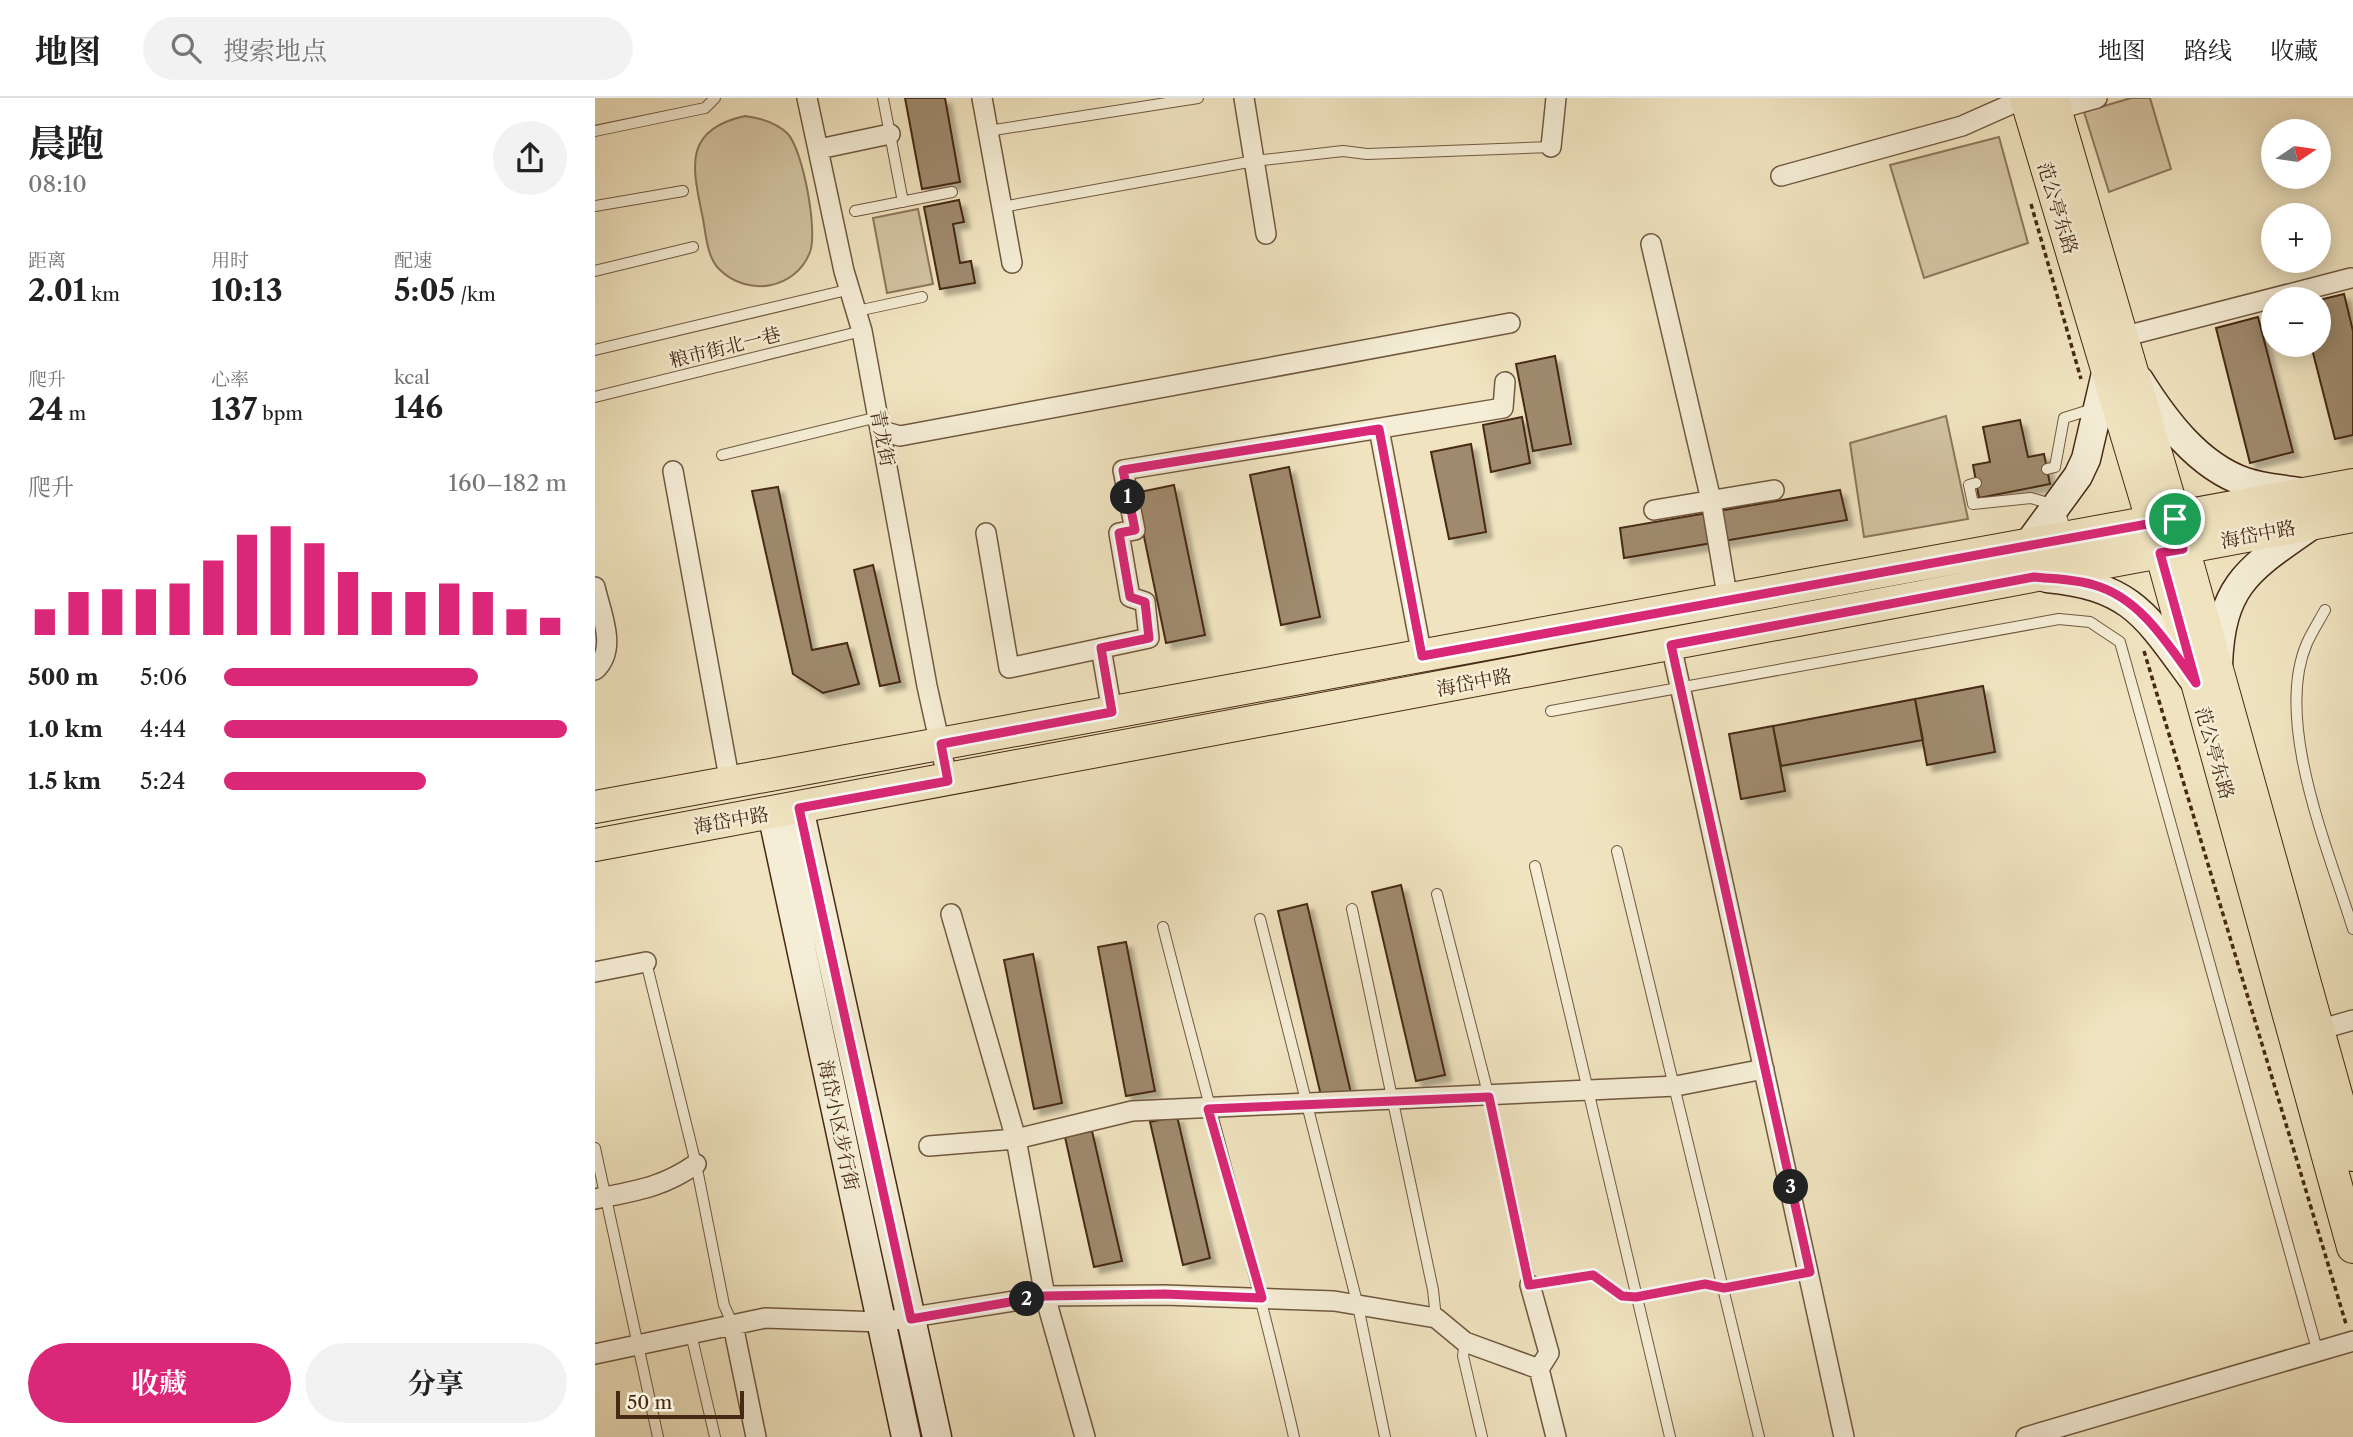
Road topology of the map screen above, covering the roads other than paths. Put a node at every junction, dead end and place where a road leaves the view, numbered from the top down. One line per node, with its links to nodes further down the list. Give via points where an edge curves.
1 (715, 98): 11 (lane, via 705,108)
2 (807, 98): 15 (street, 青龙街)
3 (883, 98): 13 (lane)
4 (982, 98): 12 (street)
5 (1198, 98): 12 (lane)
6 (1244, 98): 16 (street)
7 (1556, 98): 14 (street)
8 (2025, 98): 17 (street, via 1962,126); 35 (main road, 范公亭东路)
9 (2097, 98): 10 (street)
10 (2054, 104): 35 (main road, 范公亭东路)
11 (595, 131)
12 (988, 131): 22 (street)
13 (890, 134): 15 (street); 20 (lane)
14 (1551, 147): 16 (lane, via 1343,151)
15 (819, 149): 30 (street, 青龙街)
16 (1254, 161): 22 (lane); 24 (street)
17 (1781, 176)
18 (683, 191): 21 (lane)
19 (952, 192): 20 (lane)
20 (903, 202): 23 (lane)
21 (595, 206)
22 (1002, 207): 27 (street)
23 (855, 211)
24 (1266, 234)
25 (1651, 244): 47 (street)
26 (693, 247): 28 (lane)
27 (1012, 263)
28 (595, 271)
29 (2351, 278): 35 (street)
30 (851, 289): 32 (street, 青龙街); 34 (lane)
31 (922, 297): 32 (lane, 粮市街北一巷)
32 (860, 321): 37 (lane, 粮市街北一巷); 39 (street, 青龙街)
33 (1510, 323): 39 (street, via 899,436)
34 (595, 350)
35 (2119, 357): 38 (main road, 范公亭东路); 49 (street, via 2168,422 2221,470); 53 (main road, 范公亭东路)
36 (1505, 382): 40 (street, via 1503,408)
37 (595, 397)
38 (2100, 406): 42 (lane, via 2064,418 2055,467); 48 (street, via 2085,459); 53 (main road, 范公亭东路)
39 (880, 424): 41 (lane); 67 (street, 青龙街)
40 (1379, 429): 61 (street, via 1123,470 1135,530 1119,533 1130,597 1145,602 1149,638); 62 (street)
41 (722, 454)
42 (2047, 469)
43 (673, 471): 69 (street)
44 (1976, 483): 48 (lane, via 1969,485 1973,504 2031,498)
45 (2353, 485): 49 (main road, 海岱中路)
46 (1774, 490): 47 (street)
47 (1711, 500): 50 (street); 58 (street)
48 (2058, 506): 54 (lane); 55 (street)
49 (2311, 508): 51 (main road, 海岱中路); 53 (main road, 海岱中路); 64 (street, via 2239,581 2227,604)
50 (1654, 510)
51 (2353, 516)
52 (986, 533): 61 (street, via 1009,668)
53 (2168, 536): 54 (main road, 海岱中路); 56 (main road, 海岱中路); 64 (main road, 范公亭东路)
54 (2069, 539): 55 (main road, 海岱中路)
55 (2027, 546): 58 (main road, 海岱中路)
56 (2034, 577): 60 (main road, 海岱中路); 64 (street, via 2077,581 2112,592 2146,618)
57 (595, 587): 63 (street, via 608,645 604,662)
58 (1728, 601): 62 (main road, 海岱中路)
59 (2325, 610): 80 (lane, via 2306,645 2296,689 2301,761)
60 (1671, 645): 68 (main road, 海岱中路); 85 (street)
61 (1101, 648): 66 (street)
62 (1422, 656): 66 (main road, 海岱中路)
63 (595, 670)
64 (2206, 677): 84 (main road, 范公亭东路); 98 (main road, 范公亭东路)
65 (1551, 711): 111 (lane, via 2059,619 2090,622 2120,642)
66 (1112, 712): 67 (main road, 海岱中路)
67 (941, 744): 68 (street, 青龙街); 69 (main road, 海岱中路)
68 (948, 781): 71 (main road, 海岱中路)
69 (730, 783): 70 (main road, 海岱中路)
70 (595, 807)
71 (785, 810): 72 (main road, 海岱中路); 104 (street, 海岱小区步行街); 105 (street, 海岱小区步行街)
72 (595, 845)
73 (1617, 851): 86 (lane)
74 (1535, 866): 87 (lane)
75 (1437, 894): 88 (lane)
76 (1352, 909): 89 (lane)
77 (951, 914): 92 (street)
78 (1260, 919): 90 (lane)
79 (1163, 927): 91 (lane)
80 (2353, 929)
81 (646, 962): 82 (street); 96 (lane)
82 (595, 972)
83 (2353, 1020): 84 (street)
84 (2318, 1030): 95 (main road, 范公亭东路)
85 (1764, 1069): 86 (street); 126 (street)
86 (1676, 1086): 87 (street); 125 (lane)
87 (1587, 1091): 88 (street); 124 (lane)
88 (1489, 1097): 89 (street); 99 (lane)
89 (1393, 1101): 90 (street); 103 (lane)
90 (1309, 1105): 91 (street); 102 (lane)
91 (1208, 1109): 92 (street, via 1132,1111); 101 (lane)
92 (1016, 1139): 93 (street); 100 (street)
93 (929, 1146)
94 (595, 1147): 97 (lane)
95 (2353, 1155)
96 (696, 1164): 97 (street, via 673,1181); 106 (lane, via 724,1305)
97 (600, 1198): 110 (lane)
98 (2353, 1247)
99 (1529, 1285): 113 (street, via 1549,1353)
100 (1045, 1296): 101 (street); 104 (street); 119 (street)
101 (1262, 1298): 102 (street); 120 (lane)
102 (1358, 1306): 103 (street); 121 (lane)
103 (1436, 1318): 109 (street)
104 (911, 1319): 105 (street); 118 (street, 海岱小区步行街)
105 (881, 1322): 106 (street, via 765,1318); 117 (street, 海岱小区步行街)
106 (733, 1325): 107 (street); 116 (street)
107 (691, 1334): 110 (street); 115 (lane)
108 (2352, 1341): 111 (street)
109 (1465, 1342): 113 (street); 122 (lane)
110 (637, 1345): 112 (street); 114 (lane)
111 (2318, 1353): 127 (street)
112 (595, 1354)
113 (1539, 1368): 123 (street)
114 (658, 1437)
115 (715, 1437)
116 (757, 1437)
117 (906, 1437)
118 (937, 1437)
119 (1085, 1437)
120 (1294, 1437)
121 (1385, 1437)
122 (1482, 1437)
123 (1556, 1437)
124 (1670, 1437)
125 (1759, 1437)
126 (1844, 1437)
127 (2026, 1437)

